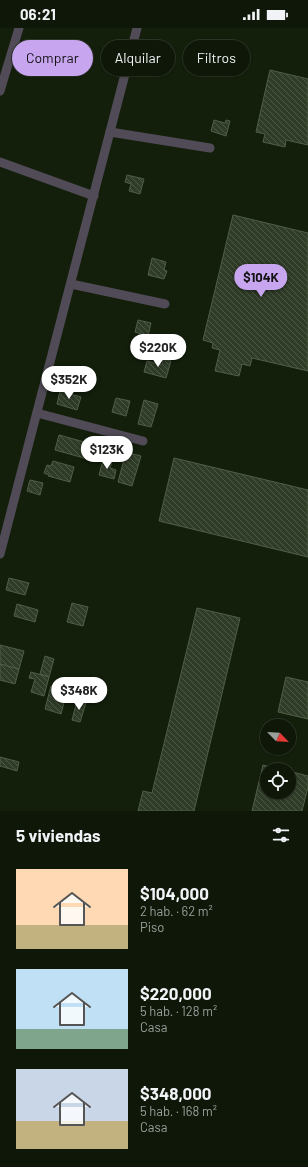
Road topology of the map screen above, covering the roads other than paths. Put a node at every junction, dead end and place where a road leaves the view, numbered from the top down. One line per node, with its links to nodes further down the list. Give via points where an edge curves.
1 (19, 28): 3 (street)
2 (137, 28): 4 (street)
3 (0, 91)
4 (110, 132): 5 (street); 7 (street)
5 (210, 148)
6 (0, 162): 7 (street)
7 (94, 196): 8 (street)
8 (71, 284): 9 (street); 10 (street)
9 (165, 304)
10 (37, 413): 11 (street); 12 (street)
11 (143, 441)
12 (0, 554)

